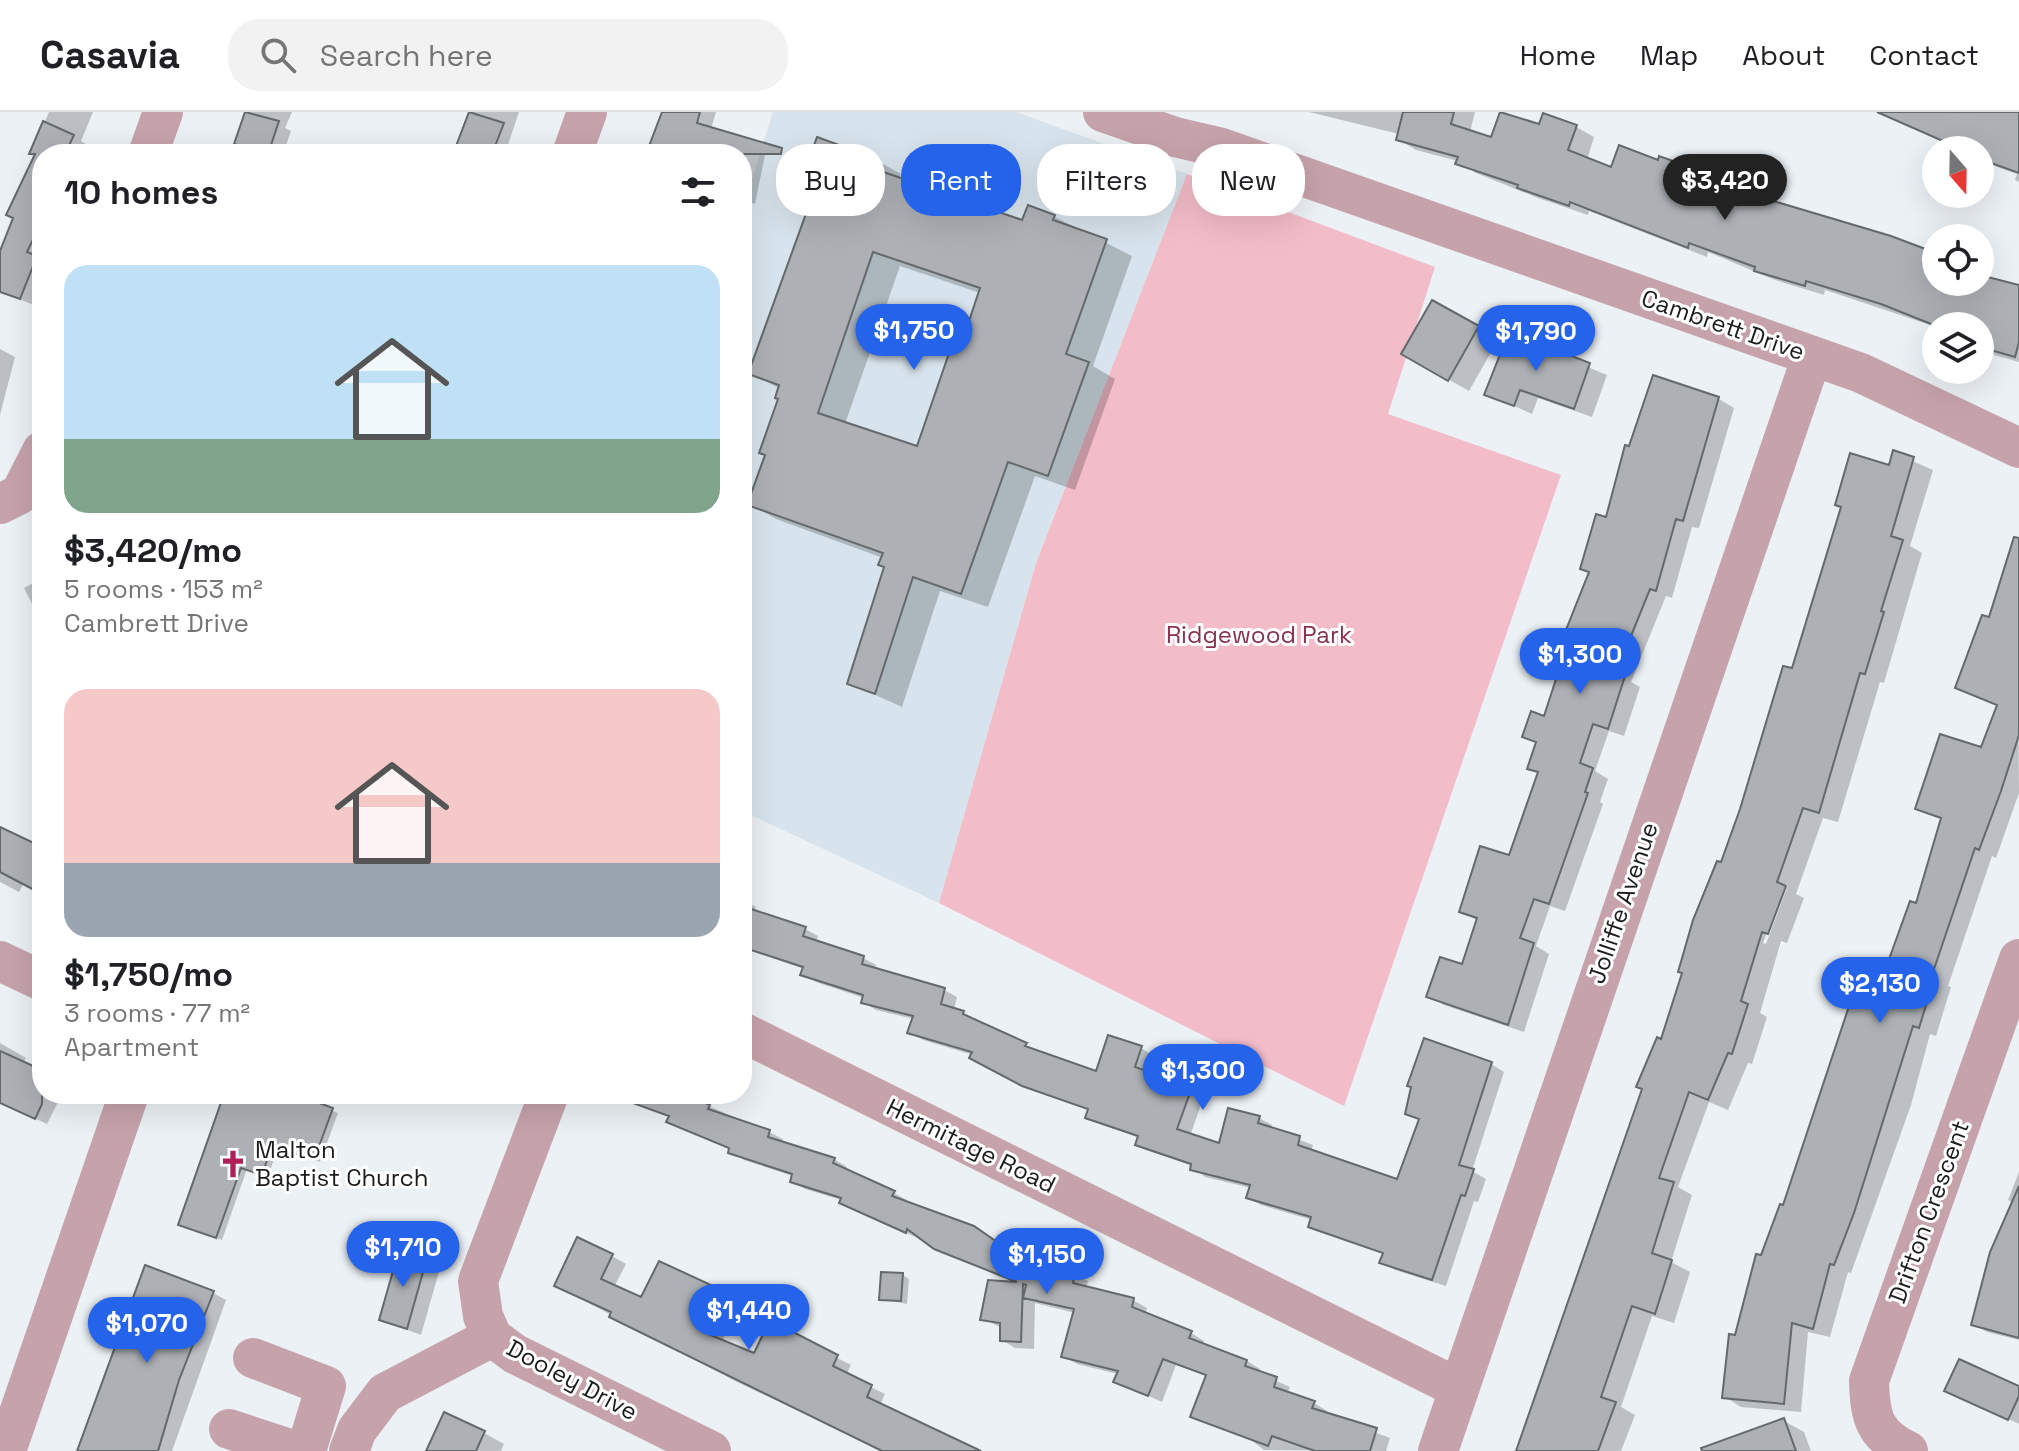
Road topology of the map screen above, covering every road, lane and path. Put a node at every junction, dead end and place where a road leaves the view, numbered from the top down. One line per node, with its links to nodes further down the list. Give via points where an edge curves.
1 (163, 112): 4 (street)
2 (587, 112): 5 (street)
3 (1103, 112): 6 (street, Cambrett Drive, via 1237,153)
4 (152, 144)
5 (576, 144)
6 (1812, 356): 7 (street, Cambrett Drive, via 1913,395); 18 (street, Jolliffe Avenue)
7 (2019, 448)
8 (32, 471): 9 (street, via 20,494)
9 (0, 504)
10 (2019, 959): 26 (street, Drifton Crescent, via 1869,1381 1875,1423 1886,1441)
11 (0, 961): 12 (street)
12 (32, 976)
13 (752, 1037): 18 (street, Hermitage Road)
14 (126, 1104): 20 (street)
15 (545, 1104): 16 (street, Dooley Drive, via 478,1281)
16 (492, 1337): 23 (street, via 385,1393 357,1430); 24 (street, Dooley Drive, via 515,1354)
17 (253, 1358): 22 (street, via 326,1386)
18 (1458, 1388): 25 (street, Jolliffe Avenue)
19 (229, 1429): 21 (street)
20 (6, 1451)
21 (296, 1451)
22 (306, 1451)
23 (349, 1451)
24 (711, 1451)
25 (1438, 1451)
26 (1908, 1451)

